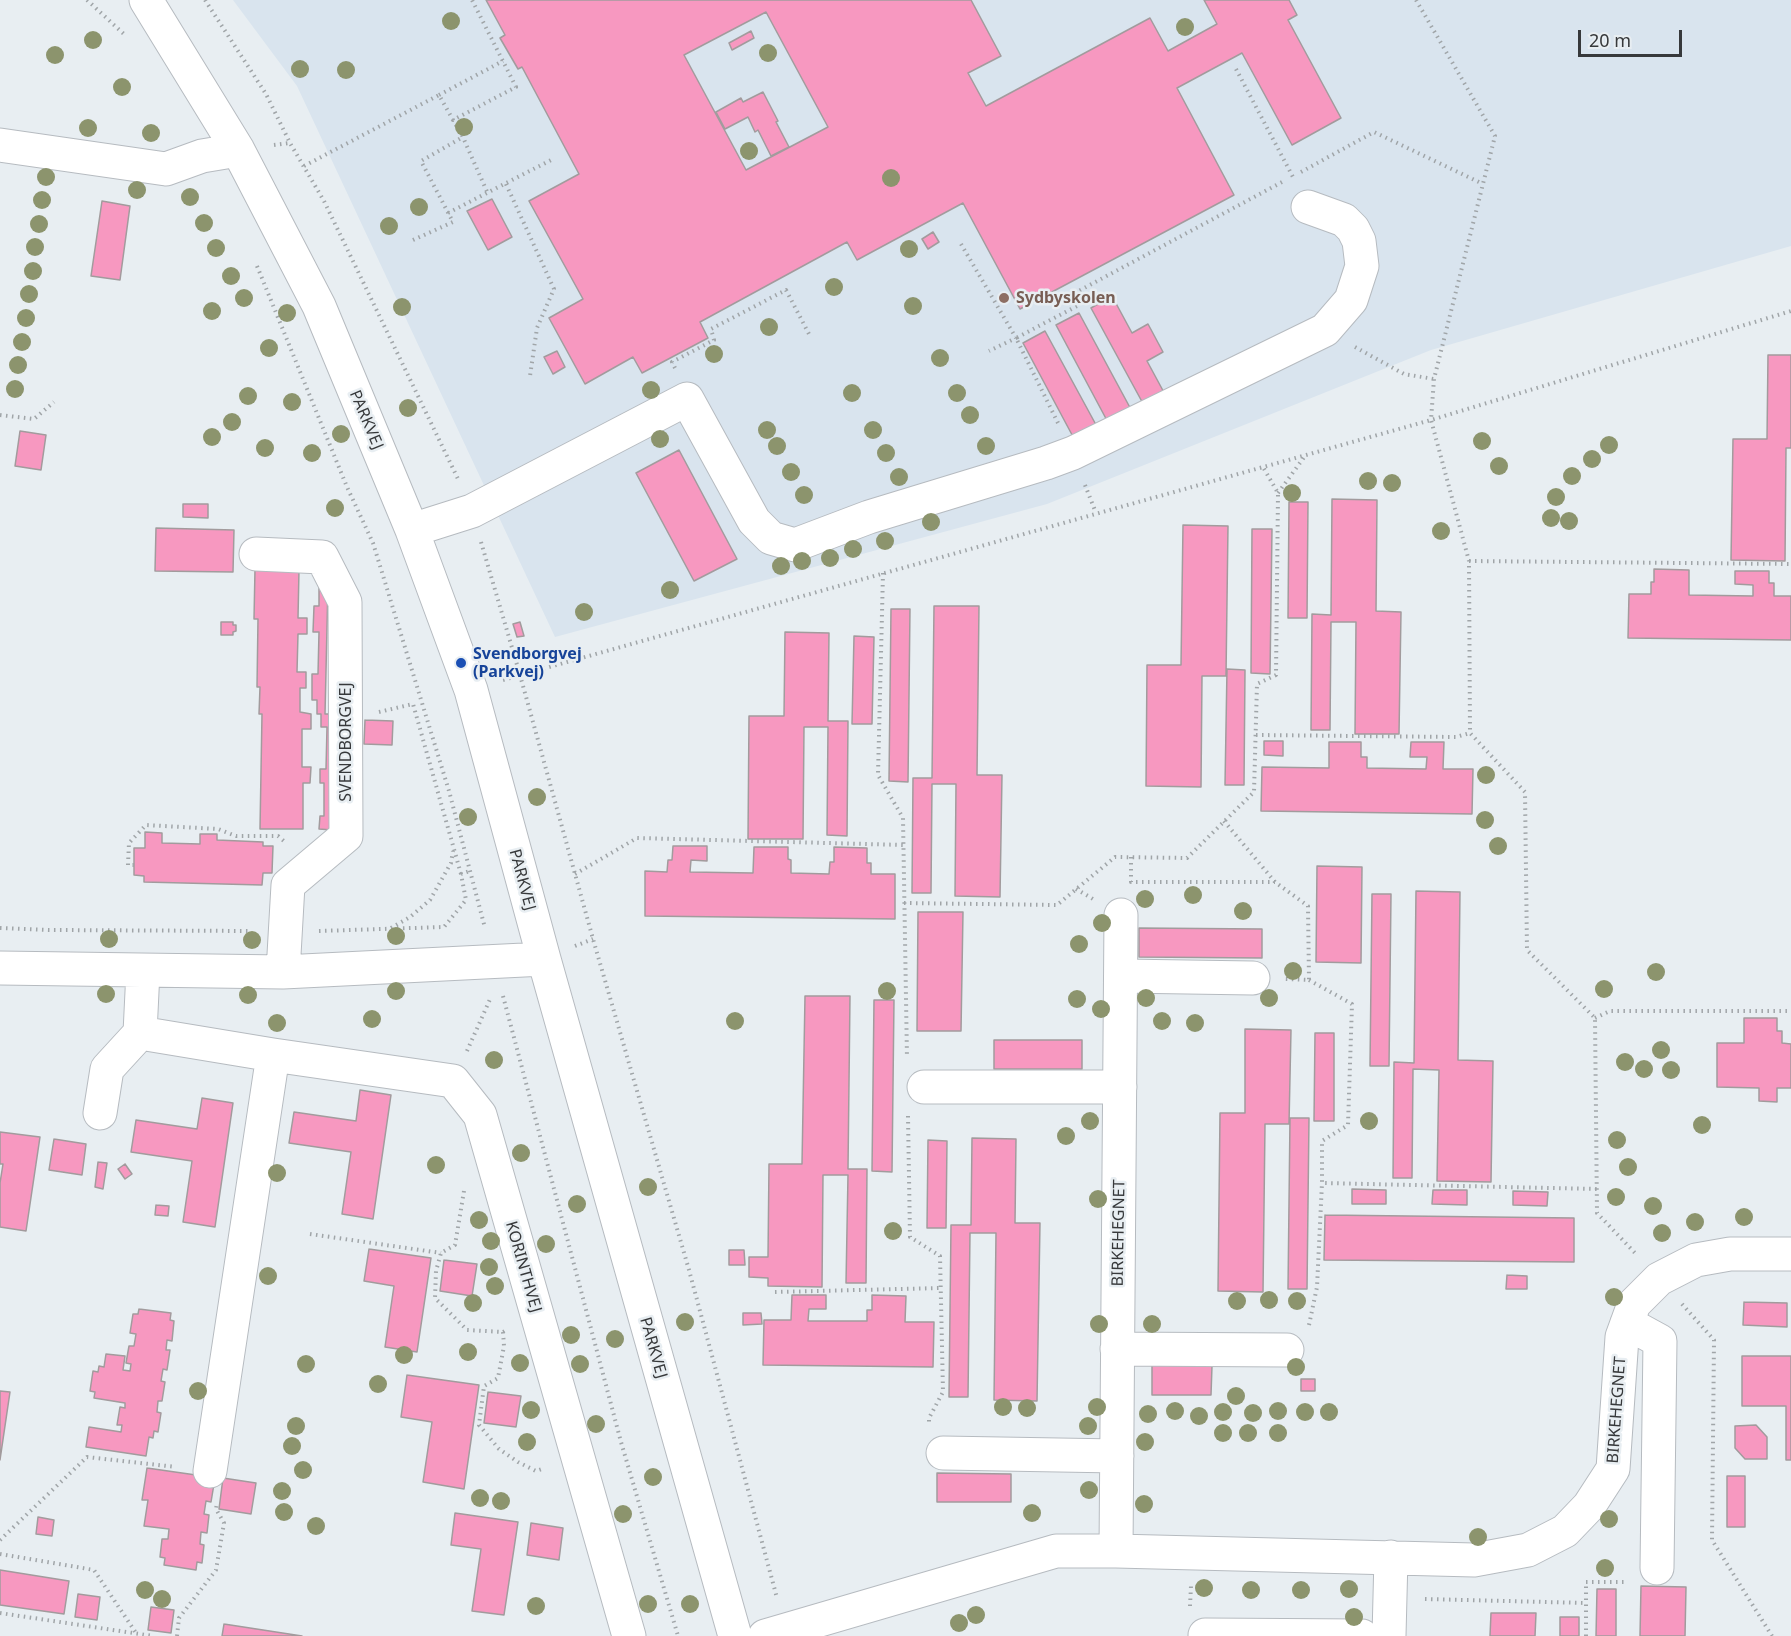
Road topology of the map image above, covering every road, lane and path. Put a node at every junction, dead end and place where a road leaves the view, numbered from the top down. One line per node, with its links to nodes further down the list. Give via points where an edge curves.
1 (146, 0): 11 (street, PARKVEJ)
2 (205, 0): 13 (path, via 266,94)
3 (472, 0): 5 (path)
4 (1416, 0): 16 (path, via 1495,136)
5 (503, 61): 7 (path); 8 (path, via 516,87)
6 (1236, 69): 14 (path)
7 (440, 95): 8 (path); 13 (path)
8 (453, 120): 9 (path)
9 (462, 137): 17 (path); 19 (path, via 421,160)
10 (0, 145): 11 (street, via 166,169 202,156)
11 (238, 150): 40 (street, PARKVEJ, via 319,306)
12 (553, 159): 15 (path)
13 (304, 166): 38 (path)
14 (1293, 177): 16 (path, via 1374,132); 18 (path); 26 (path, via 1073,294 1080,305)
15 (506, 184): 17 (path); 28 (path, via 554,289 537,328)
16 (1483, 184): 29 (path)
17 (488, 194): 19 (path)
18 (1308, 207): 24 (street, via 1344,220 1359,241 1362,266 1351,300)
19 (448, 213): 20 (path, via 453,222)
20 (413, 240)
21 (962, 244): 26 (path)
22 (254, 260): 62 (path, via 373,543 449,791)
23 (1791, 311): 33 (path)
24 (1325, 330): 29 (path, via 1404,374); 34 (street)
25 (810, 336): 30 (path, via 786,290 711,330 714,340 672,362)
26 (1016, 338): 27 (path); 34 (path)
27 (989, 351)
28 (530, 376)
29 (1434, 379): 33 (path)
30 (687, 399): 34 (street, via 754,521 771,538 795,544); 38 (street)
31 (54, 402): 32 (path, via 34,419)
32 (0, 415)
33 (1431, 420): 35 (path); 42 (path)
34 (1073, 453): 39 (path)
35 (1305, 455): 36 (path); 37 (path)
36 (1263, 467): 37 (path); 39 (path)
37 (1278, 493): 48 (path, via 1276,675 1257,684)
38 (472, 511): 40 (street); 45 (path)
39 (1096, 513): 44 (path)
40 (412, 530): 61 (street, PARKVEJ, via 471,690)
41 (256, 554): 46 (street, SVENDBORGVEJ, via 322,557 345,602)
42 (1469, 561): 43 (path); 47 (path)
43 (1791, 564)
44 (883, 573): 45 (path); 50 (path, via 878,775 903,819)
45 (520, 675): 56 (path)
46 (345, 714): 51 (path, via 374,714 413,704); 54 (street, SVENDBORGVEJ, via 346,836)
47 (1470, 733): 48 (path, via 1456,737); 71 (path, via 1525,792 1527,950)
48 (1256, 735): 49 (path, via 1254,792)
49 (1224, 821): 52 (path, via 1187,858); 57 (path)
50 (904, 845): 56 (path, via 637,837); 58 (path)
51 (454, 847): 55 (path); 60 (path, via 451,863 430,900)
52 (1131, 857): 57 (path, via 1131,882); 58 (path, via 1115,857 1057,905)
53 (134, 865): 54 (path, via 128,865 129,843 146,825 218,830 236,836 278,836)
54 (311, 866): 65 (street, SVENDBORGVEJ, via 288,885)
55 (461, 874)
56 (575, 874): 109 (path, via 689,1270)
57 (1275, 882): 68 (path, via 1308,906)
58 (904, 903): 75 (path)
59 (1121, 915): 66 (street, BIRKEHEGNET)
60 (390, 929)
61 (544, 959): 62 (street); 114 (street, PARKVEJ)
62 (494, 962): 65 (street); 113 (path, via 621,1442)
63 (0, 968): 64 (street)
64 (143, 971): 65 (street); 72 (street)
65 (284, 972)
66 (1122, 976): 67 (street); 76 (street, BIRKEHEGNET)
67 (1253, 978): 68 (path)
68 (1309, 980): 78 (path, via 1352,1004 1348,1125 1322,1141)
69 (490, 997): 74 (path)
70 (1791, 1011): 71 (path, via 1610,1011)
71 (1595, 1018): 79 (path)
72 (140, 1033): 73 (street); 77 (street, via 107,1069)
73 (273, 1055): 74 (street); 97 (street)
74 (453, 1082): 87 (street, KORINTHVEJ, via 480,1115)
75 (913, 1087): 76 (street); 85 (path, via 910,1237 940,1256)
76 (1120, 1087): 90 (street, BIRKEHEGNET)
77 (100, 1113)
78 (1322, 1183): 79 (path); 91 (path, via 1317,1287 1305,1350)
79 (1597, 1189): 84 (path, via 1597,1214)
80 (464, 1190): 82 (path, via 455,1245)
81 (310, 1234): 82 (path)
82 (441, 1253): 89 (path, via 435,1298 467,1330)
83 (1791, 1254): 84 (street, BIRKEHEGNET, via 1730,1254 1696,1260)
84 (1659, 1279): 88 (street, BIRKEHEGNET, via 1634,1304); 118 (path, via 1714,1340 1712,1540)
85 (941, 1288): 86 (path); 92 (path, via 943,1392 929,1418 928,1452)
86 (775, 1293)
87 (537, 1314): 89 (path); 94 (street, KORINTHVEJ)
88 (1627, 1323): 95 (street, BIRKEHEGNET, via 1622,1337); 96 (street, via 1660,1341)
89 (503, 1332): 94 (path, via 498,1378 484,1386 479,1425 499,1449 536,1471)
90 (1117, 1349): 91 (street); 93 (street, BIRKEHEGNET)
91 (1287, 1350)
92 (943, 1453): 93 (street)
93 (1117, 1456): 99 (street, BIRKEHEGNET)
94 (578, 1458): 112 (street, KORINTHVEJ)
95 (1613, 1469): 96 (street); 102 (street, BIRKEHEGNET, via 1589,1506 1565,1531 1528,1550 1474,1560)
96 (1658, 1469): 103 (street)
97 (210, 1471): 98 (path, via 87,1457); 111 (path, via 222,1473 216,1509 224,1522 216,1570 179,1618)
98 (0, 1540)
99 (1116, 1551): 100 (street, BIRKEHEGNET); 109 (street, BIRKEHEGNET, via 1056,1551)
100 (1191, 1552): 102 (street, BIRKEHEGNET); 107 (path)
101 (0, 1554): 108 (path, via 94,1570)
102 (1391, 1557): 104 (street)
103 (1657, 1568): 105 (path, via 1658,1581 1586,1582)
104 (1390, 1599): 105 (path); 116 (street)
105 (1586, 1603): 117 (path)
106 (0, 1613): 108 (path)
107 (1198, 1624): 115 (street)
108 (136, 1633): 110 (path)
109 (775, 1633)
110 (153, 1636)
111 (177, 1636)
112 (629, 1636)
113 (678, 1636)
114 (735, 1636)
115 (1362, 1636)
116 (1389, 1636)
117 (1586, 1636)
118 (1772, 1636)

